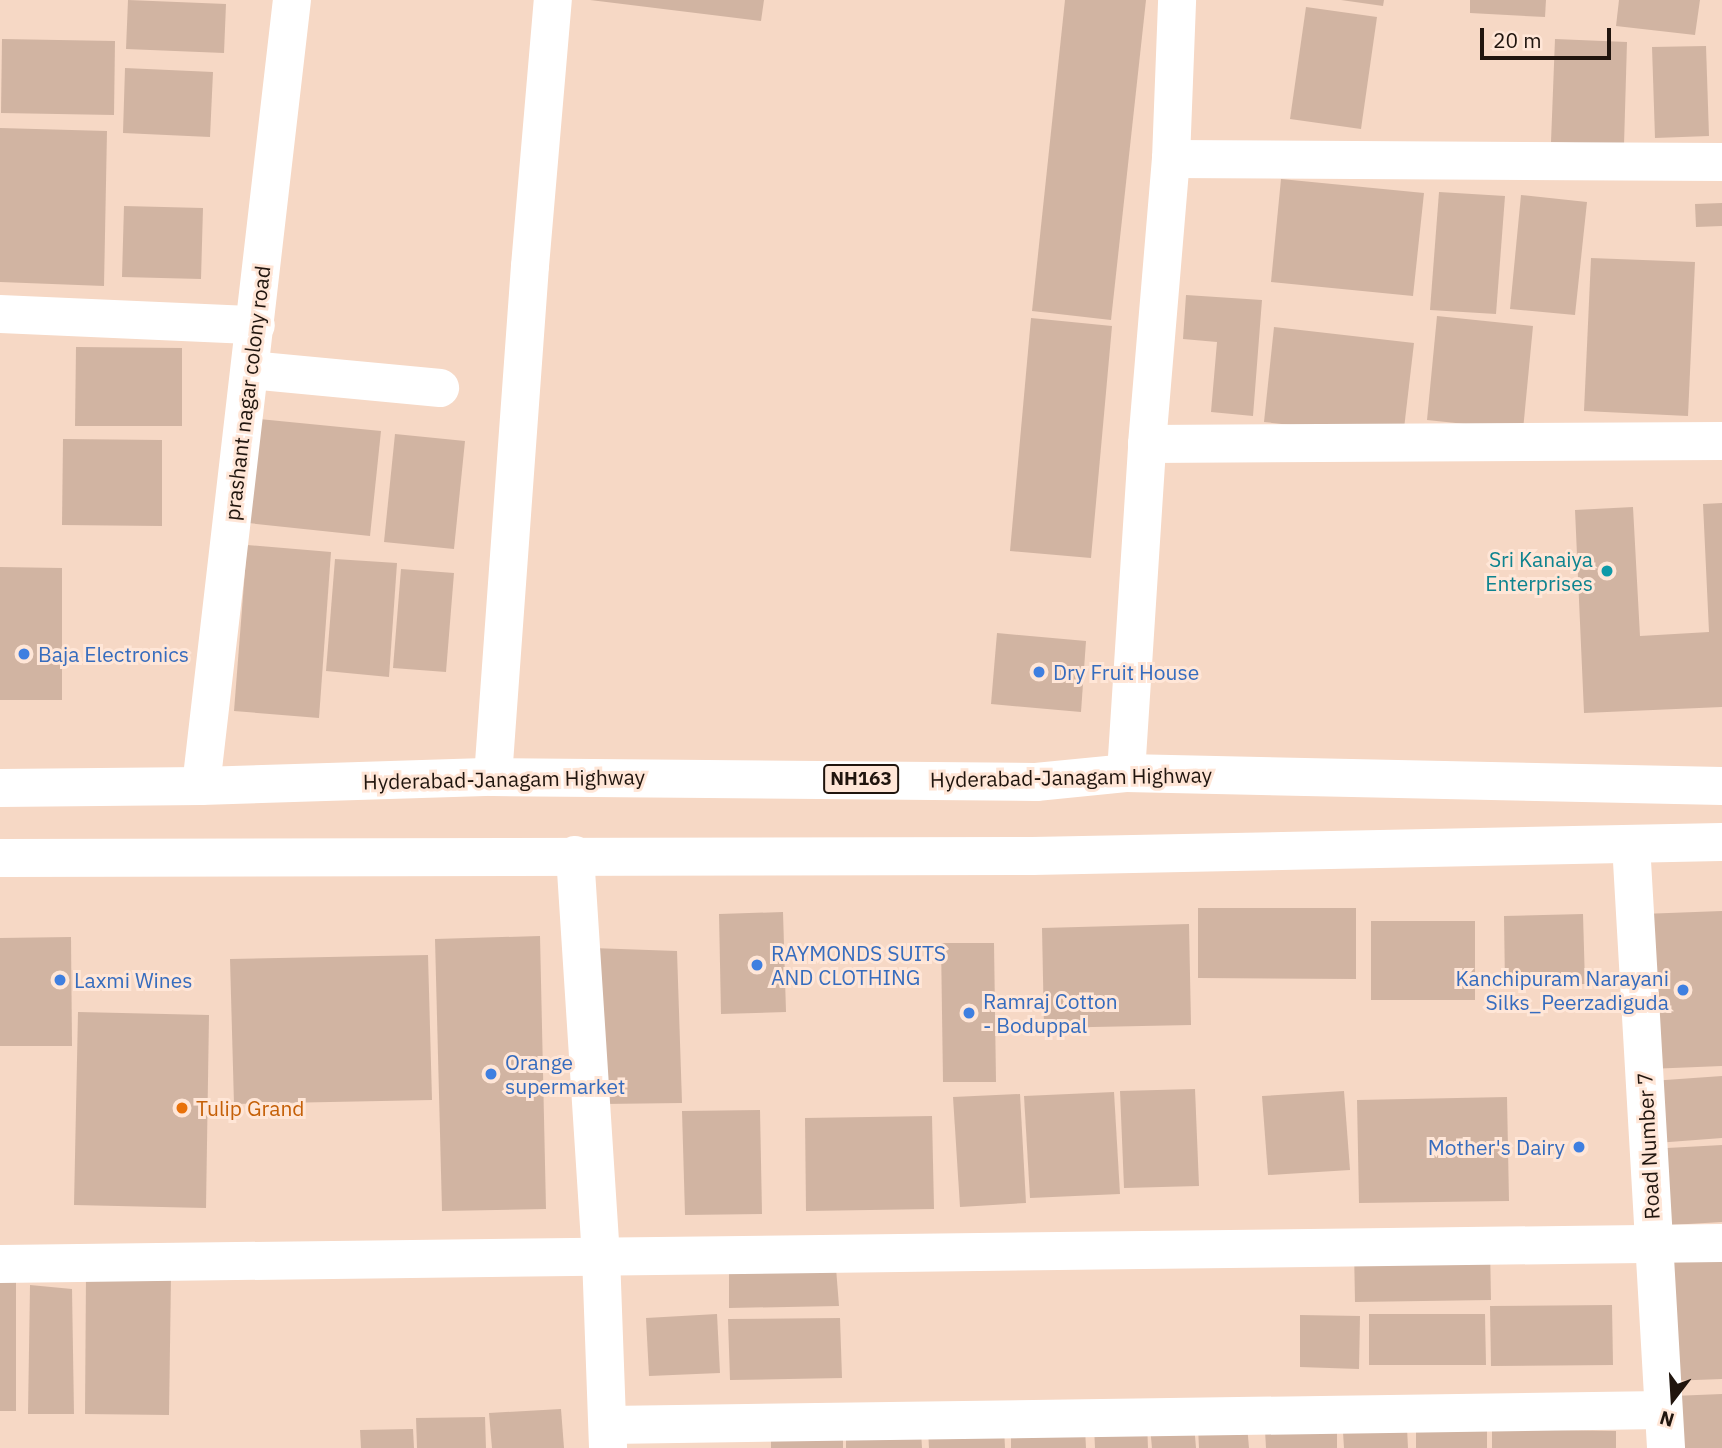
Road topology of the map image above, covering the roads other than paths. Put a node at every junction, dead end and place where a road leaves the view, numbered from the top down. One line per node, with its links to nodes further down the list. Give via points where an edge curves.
1 (292, 0): 7 (main road, prashant nagar colony road)
2 (554, 0): 13 (main road)
3 (1178, 0): 4 (main road)
4 (1171, 159): 5 (main road); 11 (main road)
5 (1722, 162)
6 (0, 314): 7 (main road)
7 (256, 325): 8 (main road, prashant nagar colony road)
8 (250, 370): 9 (main road); 14 (main road, prashant nagar colony road)
9 (440, 388)
10 (1722, 441): 11 (main road)
11 (1147, 444): 12 (main road)
12 (1126, 773): 13 (main road, Hyderabad-Janagam Highway / NH163, via 1036,782); 15 (main road, Hyderabad-Janagam Highway / NH163)
13 (493, 777): 14 (main road, Hyderabad-Janagam Highway / NH163)
14 (201, 786): 16 (main road, Hyderabad-Janagam Highway / NH163)
15 (1722, 786)
16 (0, 788)
17 (1722, 842): 18 (main road)
18 (1631, 844): 19 (main road, via 1032,856); 21 (main road, Road Number 7)
19 (575, 855): 20 (main road); 23 (main road)
20 (0, 858)
21 (1654, 1242): 22 (main road); 23 (main road); 25 (main road, Road Number 7)
22 (1722, 1243)
23 (601, 1256): 24 (main road); 26 (main road)
24 (0, 1264)
25 (1664, 1410): 26 (main road); 27 (main road, Road Number 7)
26 (608, 1436)
27 (1666, 1448)

